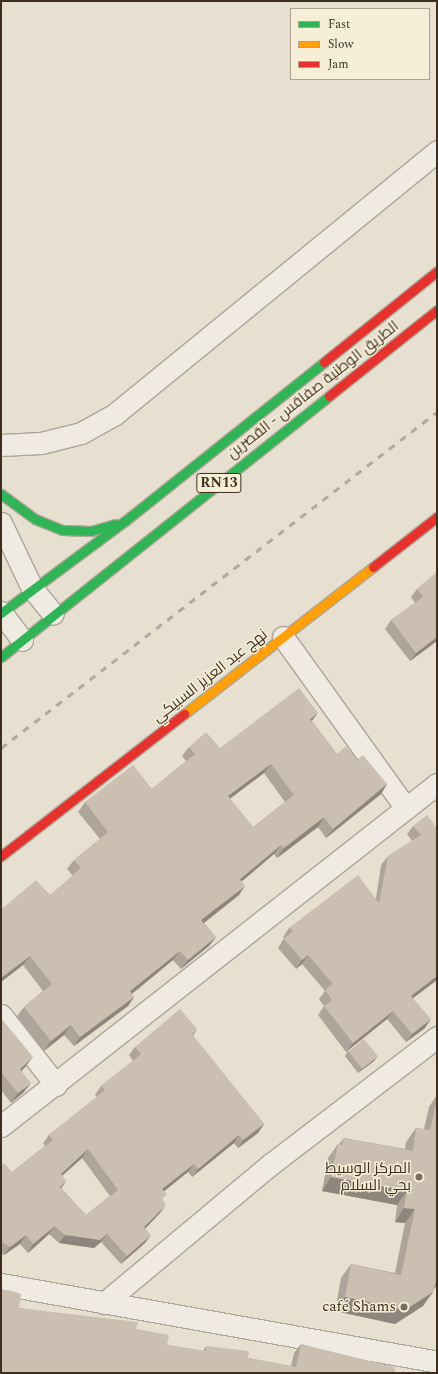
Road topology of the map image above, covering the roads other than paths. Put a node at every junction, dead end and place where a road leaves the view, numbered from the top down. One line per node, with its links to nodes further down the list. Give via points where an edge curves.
1 (437, 151): 4 (street, via 115,414 82,433 41,443)
2 (437, 271): 7 (main road, الطريق الوطنية صفاقس - القصرين / RN13)
3 (437, 310): 11 (main road, الطريق الوطنية صفاقس - القصرين / RN13)
4 (1, 445)
5 (1, 494): 7 (main road, via 35,519 62,530 91,531)
6 (437, 517): 12 (main road, نهج عبد العزيز السبيكي)
7 (125, 521): 9 (main road, الطريق الوطنية صفاقس - القصرين / RN13)
8 (1, 523): 9 (street)
9 (32, 588): 10 (main road, الطريق الوطنية صفاقس - القصرين / RN13); 11 (street)
10 (1, 613): 13 (street)
11 (53, 614): 13 (main road, الطريق الوطنية صفاقس - القصرين / RN13)
12 (283, 637): 16 (street); 17 (main road, نهج عبد العزيز السبيكي)
13 (22, 640): 14 (main road, الطريق الوطنية صفاقس - القصرين / RN13)
14 (1, 657)
15 (437, 784): 16 (street)
16 (406, 807): 20 (street)
17 (1, 856)
18 (1, 1016): 20 (street)
19 (437, 1037): 23 (street, via 271,1164)
20 (56, 1085): 21 (street)
21 (1, 1126)
22 (1, 1284): 23 (street)
23 (104, 1303): 24 (street)
24 (437, 1362): 25 (street)
25 (434, 1373)

